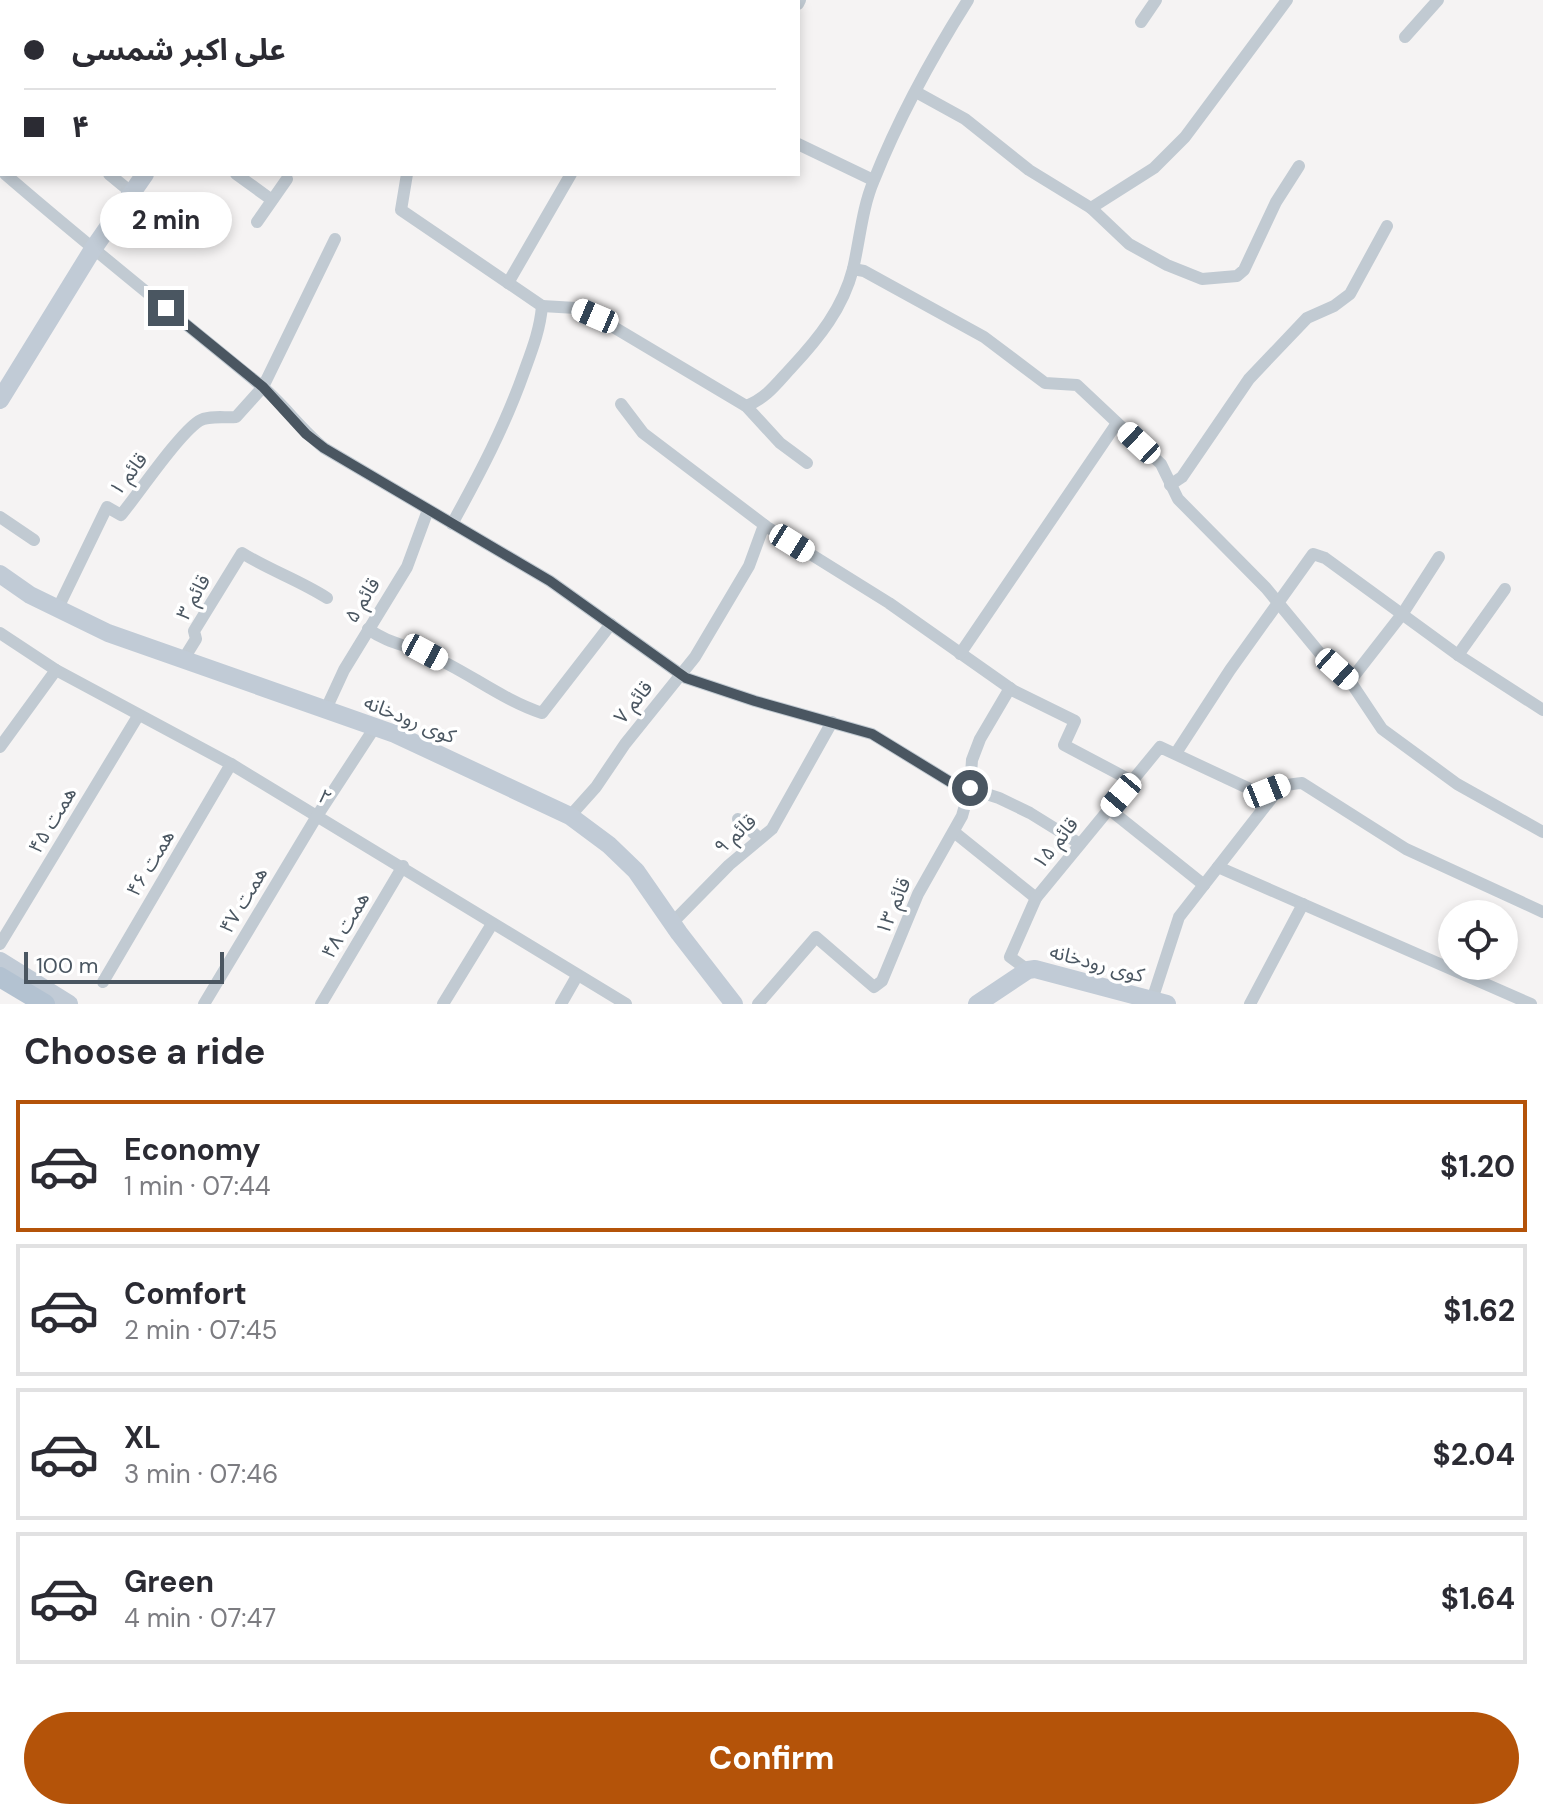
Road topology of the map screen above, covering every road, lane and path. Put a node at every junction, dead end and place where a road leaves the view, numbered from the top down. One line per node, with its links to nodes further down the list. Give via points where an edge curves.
1 (968, 0): 7 (street, via 939,43)
2 (1156, 0): 5 (street)
3 (1287, 0): 20 (street, via 1185,137 1154,168)
4 (1438, 0): 6 (street)
5 (1141, 22)
6 (1405, 37)
7 (916, 92): 17 (street); 20 (street, via 965,119 1029,170)
8 (800, 145): 17 (street)
9 (1299, 166): 20 (street, via 1237,276 1202,279 1167,265 1129,244)
10 (7, 176): 24 (street)
11 (111, 176): 18 (street)
12 (144, 176): 18 (street)
13 (239, 176): 19 (street)
14 (407, 176): 26 (street, via 401,210)
15 (570, 176): 26 (street)
16 (287, 179): 19 (street)
17 (873, 180): 25 (street)
18 (132, 193): 24 (street)
19 (272, 200): 21 (street)
20 (1091, 208)
21 (257, 222)
22 (1387, 226): 34 (street, via 1350,294 1307,318 1249,379 1182,477)
23 (335, 239): 28 (street)
24 (93, 249): 28 (street); 29 (street)
25 (853, 269): 31 (street, via 838,310 822,334 773,390); 32 (street, via 984,337 1045,383 1077,385)
26 (508, 283): 27 (street)
27 (542, 306): 31 (street, via 576,308 595,316); 37 (street, via 540,330 508,415)
28 (263, 387): 35 (street, via 324,448); 46 (street, قائم ۱, via 236,417 199,421 121,515 107,507)
29 (0, 400)
30 (621, 404): 38 (street, via 643,433)
31 (746, 406): 33 (street)
32 (1117, 423): 34 (street, via 1161,464); 51 (street)
33 (807, 463)
34 (1170, 485): 45 (street)
35 (428, 510): 37 (street); 49 (street, قائم ۵, via 407,567)
36 (4, 520): 39 (street); 40 (street)
37 (452, 524): 48 (street)
38 (764, 525): 51 (street); 55 (street, قائم ۷, via 749,566)
39 (0, 536)
40 (34, 540)
41 (1439, 557): 47 (street)
42 (0, 574): 46 (street, کوی رودخانه)
43 (1505, 589): 52 (street)
44 (327, 598): 53 (street, قائم ۳, via 242,553 194,631 196,639)
45 (1279, 605): 47 (street, via 1313,554); 56 (street); 64 (street)
46 (58, 608): 53 (street, کوی رودخانه)
47 (1403, 613): 52 (street); 56 (street)
48 (611, 624): 49 (street, via 542,713 508,700 425,652 385,641); 55 (street)
49 (368, 629): 58 (street, قائم ۵)
50 (0, 633): 54 (street, ۲)
51 (960, 654): 57 (street)
52 (1458, 655): 59 (street)
53 (183, 660): 58 (street, کوی رودخانه)
54 (56, 670): 60 (street, ۲); 63 (street)
55 (682, 675): 61 (street); 71 (street, قائم ۷)
56 (1350, 681): 74 (street, via 1382,729 1419,759)
57 (1010, 688): 66 (street, via 1075,721 1064,745); 68 (street, قائم ۱۳, via 980,739)
58 (326, 709): 62 (street, کوی رودخانه)
59 (1543, 710)
60 (138, 716): 65 (street, ۲); 85 (street, همت ۴۵)
61 (832, 722): 68 (street, via 872,734 952,783); 75 (street, قائم ۹, via 772,829)
62 (375, 727): 70 (street, همت ۴۷); 71 (street, کوی رودخانه)
63 (0, 747)
64 (1176, 753): 66 (street, قائم ۱۵, via 1160,747); 67 (street, via 1252,790)
65 (231, 764): 70 (street, ۲); 90 (street, همت ۴۶)
66 (1132, 781): 69 (street, قائم ۱۵)
67 (1283, 784): 78 (street); 82 (street, via 1302,783 1406,849)
68 (970, 788): 73 (street, قائم ۱۳); 76 (street, via 1030,813)
69 (1109, 809): 76 (street, قائم ۱۵); 79 (street)
70 (317, 816): 77 (street, ۲); 94 (street, همت ۴۷)
71 (570, 816): 83 (street, کوی رودخانه, via 636,871)
72 (738, 819): 75 (street)
73 (954, 832): 80 (street); 100 (street, قائم ۱۳, via 918,894 882,981 874,987 816,937)
74 (1543, 832)
75 (759, 838): 83 (street, قائم ۹)
76 (1080, 844): 80 (street, قائم ۱۵)
77 (403, 866): 84 (street, ۲); 95 (street, همت ۴۸)
78 (1218, 867): 79 (street); 81 (street)
79 (1204, 885): 91 (street, via 1179,917)
80 (1036, 898): 87 (street, قائم ۱۵, via 1010,957)
81 (1303, 904): 102 (street); 103 (street)
82 (1543, 912)
83 (672, 923): 99 (street, کوی رودخانه)
84 (492, 924): 88 (street, ۲); 96 (street)
85 (0, 944)
86 (0, 961): 93 (street)
87 (1028, 970): 91 (street, کوی رودخانه); 101 (street, کوی رودخانه)
88 (577, 976): 97 (street); 98 (street, ۲)
89 (0, 977): 92 (main road)
90 (103, 982)
91 (1160, 1002)
92 (45, 1004)
93 (69, 1004)
94 (204, 1004)
95 (321, 1004)
96 (443, 1004)
97 (561, 1004)
98 (626, 1004)
99 (734, 1004)
100 (758, 1004)
101 (977, 1004)
102 (1250, 1004)
103 (1531, 1004)

